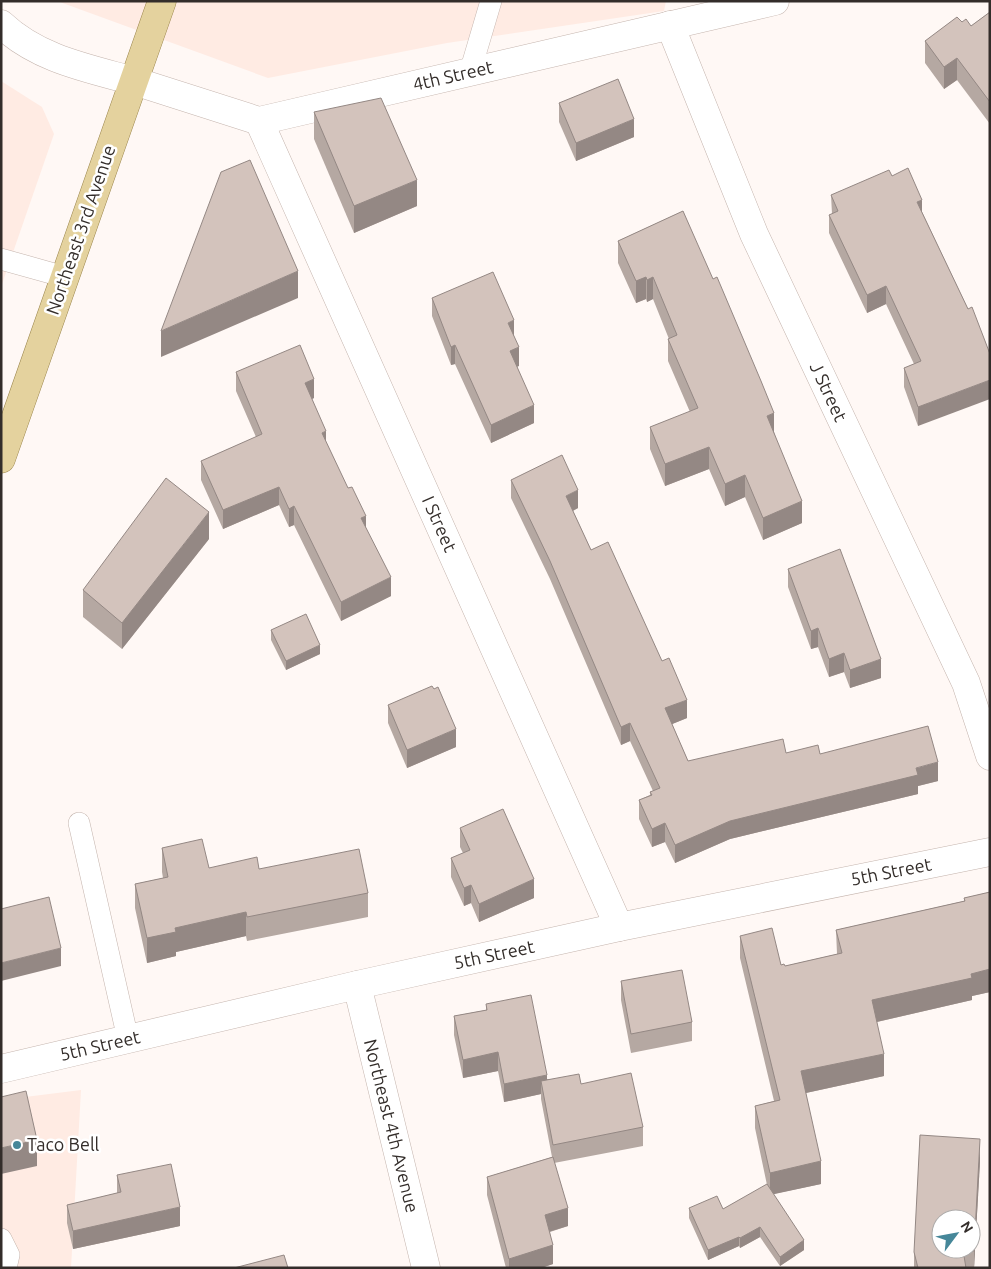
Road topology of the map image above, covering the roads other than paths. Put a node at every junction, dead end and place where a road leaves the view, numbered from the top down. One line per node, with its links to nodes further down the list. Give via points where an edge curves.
1 (162, 1): 7 (main road, Northeast 3rd Avenue)
2 (492, 1): 6 (lane)
3 (775, 1): 5 (street, 4th Street)
4 (1, 24): 7 (street, via 15,37 52,58)
5 (670, 26): 6 (street, 4th Street); 12 (street, J Street, via 754,234 966,683)
6 (470, 72): 8 (street, 4th Street)
7 (134, 81): 8 (street); 10 (main road, Northeast 3rd Avenue)
8 (259, 120): 15 (street, I Street)
9 (1, 259): 10 (lane)
10 (65, 277): 11 (main road, Northeast 3rd Avenue)
11 (1, 459)
12 (990, 756)
13 (79, 823): 17 (lane)
14 (990, 852): 15 (street, 5th Street)
15 (619, 927): 16 (street, 5th Street)
16 (356, 985): 17 (street, 5th Street); 21 (street, Northeast 4th Avenue)
17 (128, 1039): 18 (street, 5th Street)
18 (1, 1069)
19 (1, 1239): 20 (lane, via 9,1254)
20 (6, 1268)
21 (426, 1268)

